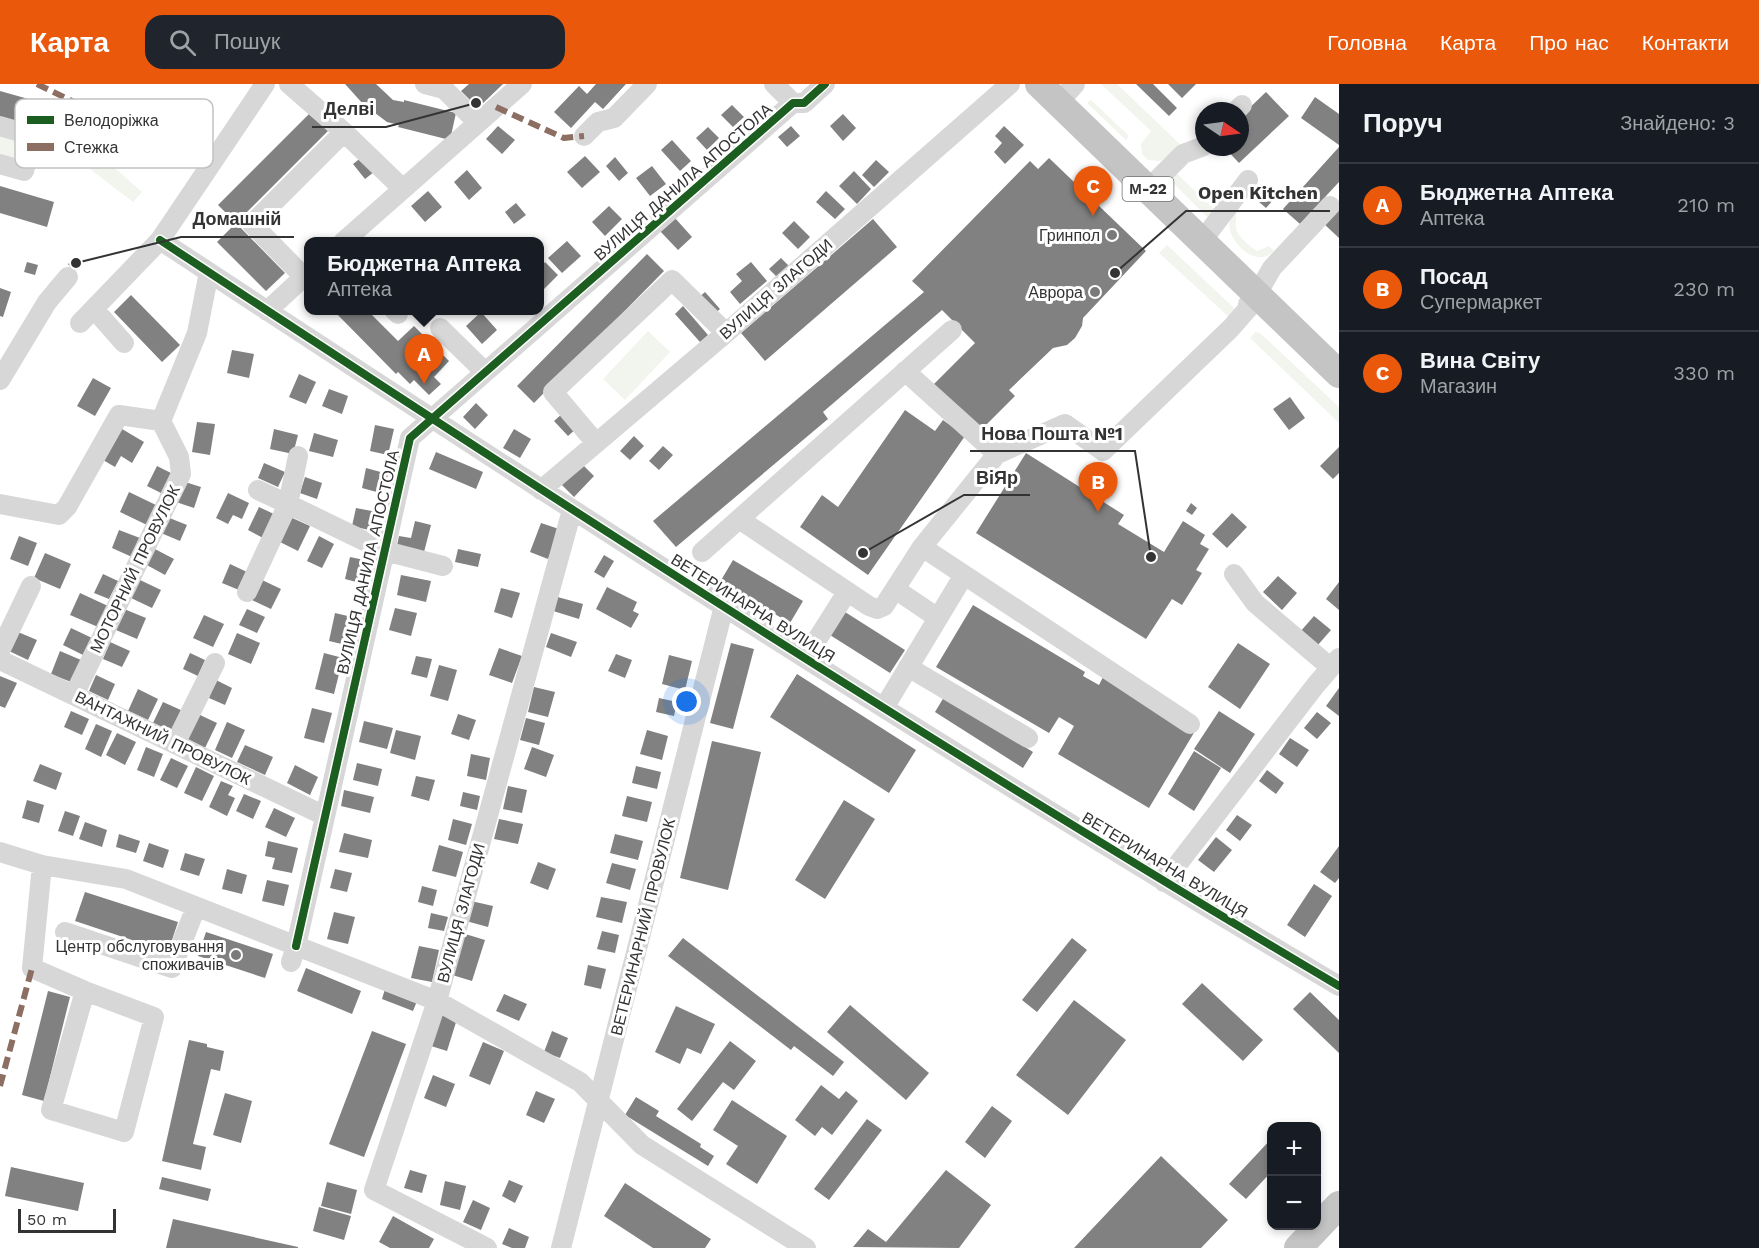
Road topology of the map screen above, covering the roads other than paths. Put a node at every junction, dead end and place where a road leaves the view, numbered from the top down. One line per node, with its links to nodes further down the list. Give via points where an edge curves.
1 (265, 84): 17 (street)
2 (289, 84): 14 (street)
3 (425, 84): 11 (street, via 444,89)
4 (522, 84): 11 (street)
5 (647, 84): 15 (street, via 615,118 598,122)
6 (774, 84): 10 (street)
7 (825, 84): 10 (street, ВУЛИЦЯ ДАНИЛА АПОСТОЛА, via 804,103)
8 (1010, 84): 38 (street, ВУЛИЦЯ ЗЛАГОДИ)
9 (1057, 90): 23 (highway, М-22)
10 (793, 103): 41 (street, ВУЛИЦЯ ДАНИЛА АПОСТОЛА)
11 (477, 122): 22 (street)
12 (0, 126): 13 (street)
13 (15, 130)
14 (344, 132): 22 (street); 29 (street, via 252,224)
15 (584, 136)
16 (1195, 149): 23 (street, via 1182,154)
17 (213, 161)
18 (0, 164): 19 (street, via 24,171)
19 (25, 168)
20 (208, 168): 26 (street)
21 (1248, 180): 27 (street)
22 (402, 188): 25 (street)
23 (1148, 189): 27 (highway, М-22)
24 (1330, 206): 32 (street, via 1272,268)
25 (349, 237)
26 (160, 240): 28 (street, ВЕТЕРИНАРНА ВУЛИЦЯ); 33 (street)
27 (1202, 241): 32 (highway, М-22)
28 (209, 272): 34 (street, ВЕТЕРИНАРНА ВУЛИЦЯ); 45 (street, via 196,339)
29 (304, 273)
30 (68, 277): 43 (street, via 47,302)
31 (304, 277): 34 (street)
32 (1258, 295): 42 (highway, М-22); 47 (street, via 1207,351 1103,451 1065,424)
33 (93, 309): 35 (street); 39 (street)
34 (267, 311): 44 (street, ВЕТЕРИНАРНА ВУЛИЦЯ)
35 (80, 323)
36 (440, 328): 41 (street)
37 (951, 330): 40 (street)
38 (726, 333): 46 (street, ВУЛИЦЯ ЗЛАГОДИ); 46 (street, via 672,280 553,392)
39 (124, 343)
40 (905, 371): 47 (street); 54 (street)
41 (485, 372): 44 (street, ВУЛИЦЯ ДАНИЛА АПОСТОЛА)
42 (1339, 374)
43 (0, 380)
44 (432, 419): 50 (street, ВЕТЕРИНАРНА ВУЛИЦЯ); 56 (street, ВУЛИЦЯ ДАНИЛА АПОСТОЛА, via 410,438)
45 (160, 422): 51 (street, via 119,416 59,515); 73 (street, МОТОРНИЙ ПРОВУЛОК, via 179,457 181,474)
46 (596, 443): 50 (street, ВУЛИЦЯ ЗЛАГОДИ)
47 (997, 454): 55 (street)
48 (297, 456): 52 (street)
49 (258, 490): 52 (street)
50 (541, 490): 53 (street, ВЕТЕРИНАРНА ВУЛИЦЯ)
51 (0, 504)
52 (288, 504): 56 (street); 63 (street)
53 (572, 510): 65 (street, ВЕТЕРИНАРНА ВУЛИЦЯ); 87 (street, ВУЛИЦЯ ЗЛАГОДИ)
54 (738, 519): 57 (street); 64 (street)
55 (922, 547): 60 (street); 62 (street)
56 (385, 551): 58 (street); 78 (street, ВУЛИЦЯ ДАНИЛА АПОСТОЛА)
57 (702, 552)
58 (443, 566)
59 (1234, 574): 70 (street, via 1255,603)
60 (964, 575): 66 (street); 75 (street)
61 (31, 586): 67 (street)
62 (895, 589): 64 (street, via 884,606 877,609); 66 (street)
63 (248, 592)
64 (848, 592): 68 (street)
65 (724, 606): 68 (street, ВЕТЕРИНАРНА ВУЛИЦЯ); 88 (street, ВЕТЕРИНАРНИЙ ПРОВУЛОК)
66 (938, 618): 72 (street)
67 (0, 651)
68 (806, 657): 74 (street, ВЕТЕРИНАРНА ВУЛИЦЯ)
69 (0, 660): 73 (street, ВАНТАЖНИЙ ПРОВУЛОК)
70 (1335, 662): 81 (street)
71 (215, 663): 77 (street)
72 (908, 667): 74 (street); 76 (street)
73 (74, 695): 77 (street, ВАНТАЖНИЙ ПРОВУЛОК)
74 (885, 706): 81 (street, ВЕТЕРИНАРНА ВУЛИЦЯ)
75 (1190, 724)
76 (1028, 738)
77 (175, 744): 78 (street, ВАНТАЖНИЙ ПРОВУЛОК)
78 (325, 816): 84 (street, ВУЛИЦЯ ДАНИЛА АПОСТОЛА)
79 (0, 852): 80 (street)
80 (42, 865): 82 (street, via 126,879); 86 (street, via 32,968)
81 (1164, 882): 85 (street, ВЕТЕРИНАРНА ВУЛИЦЯ)
82 (196, 907): 83 (street, via 172,968); 84 (street)
83 (65, 932)
84 (293, 954): 87 (street)
85 (1339, 986)
86 (85, 991): 86 (street, via 51,1110 124,1132 154,1017)
87 (437, 1001): 88 (street, via 580,1082); 90 (street, ВУЛИЦЯ ЗЛАГОДИ, via 374,1190)
88 (599, 1101): 91 (street, ВЕТЕРИНАРНИЙ ПРОВУЛОК); 92 (street, via 642,1145)
89 (1339, 1205): 93 (highway)
90 (487, 1248)
91 (561, 1248)
92 (806, 1248)
93 (1299, 1248)

